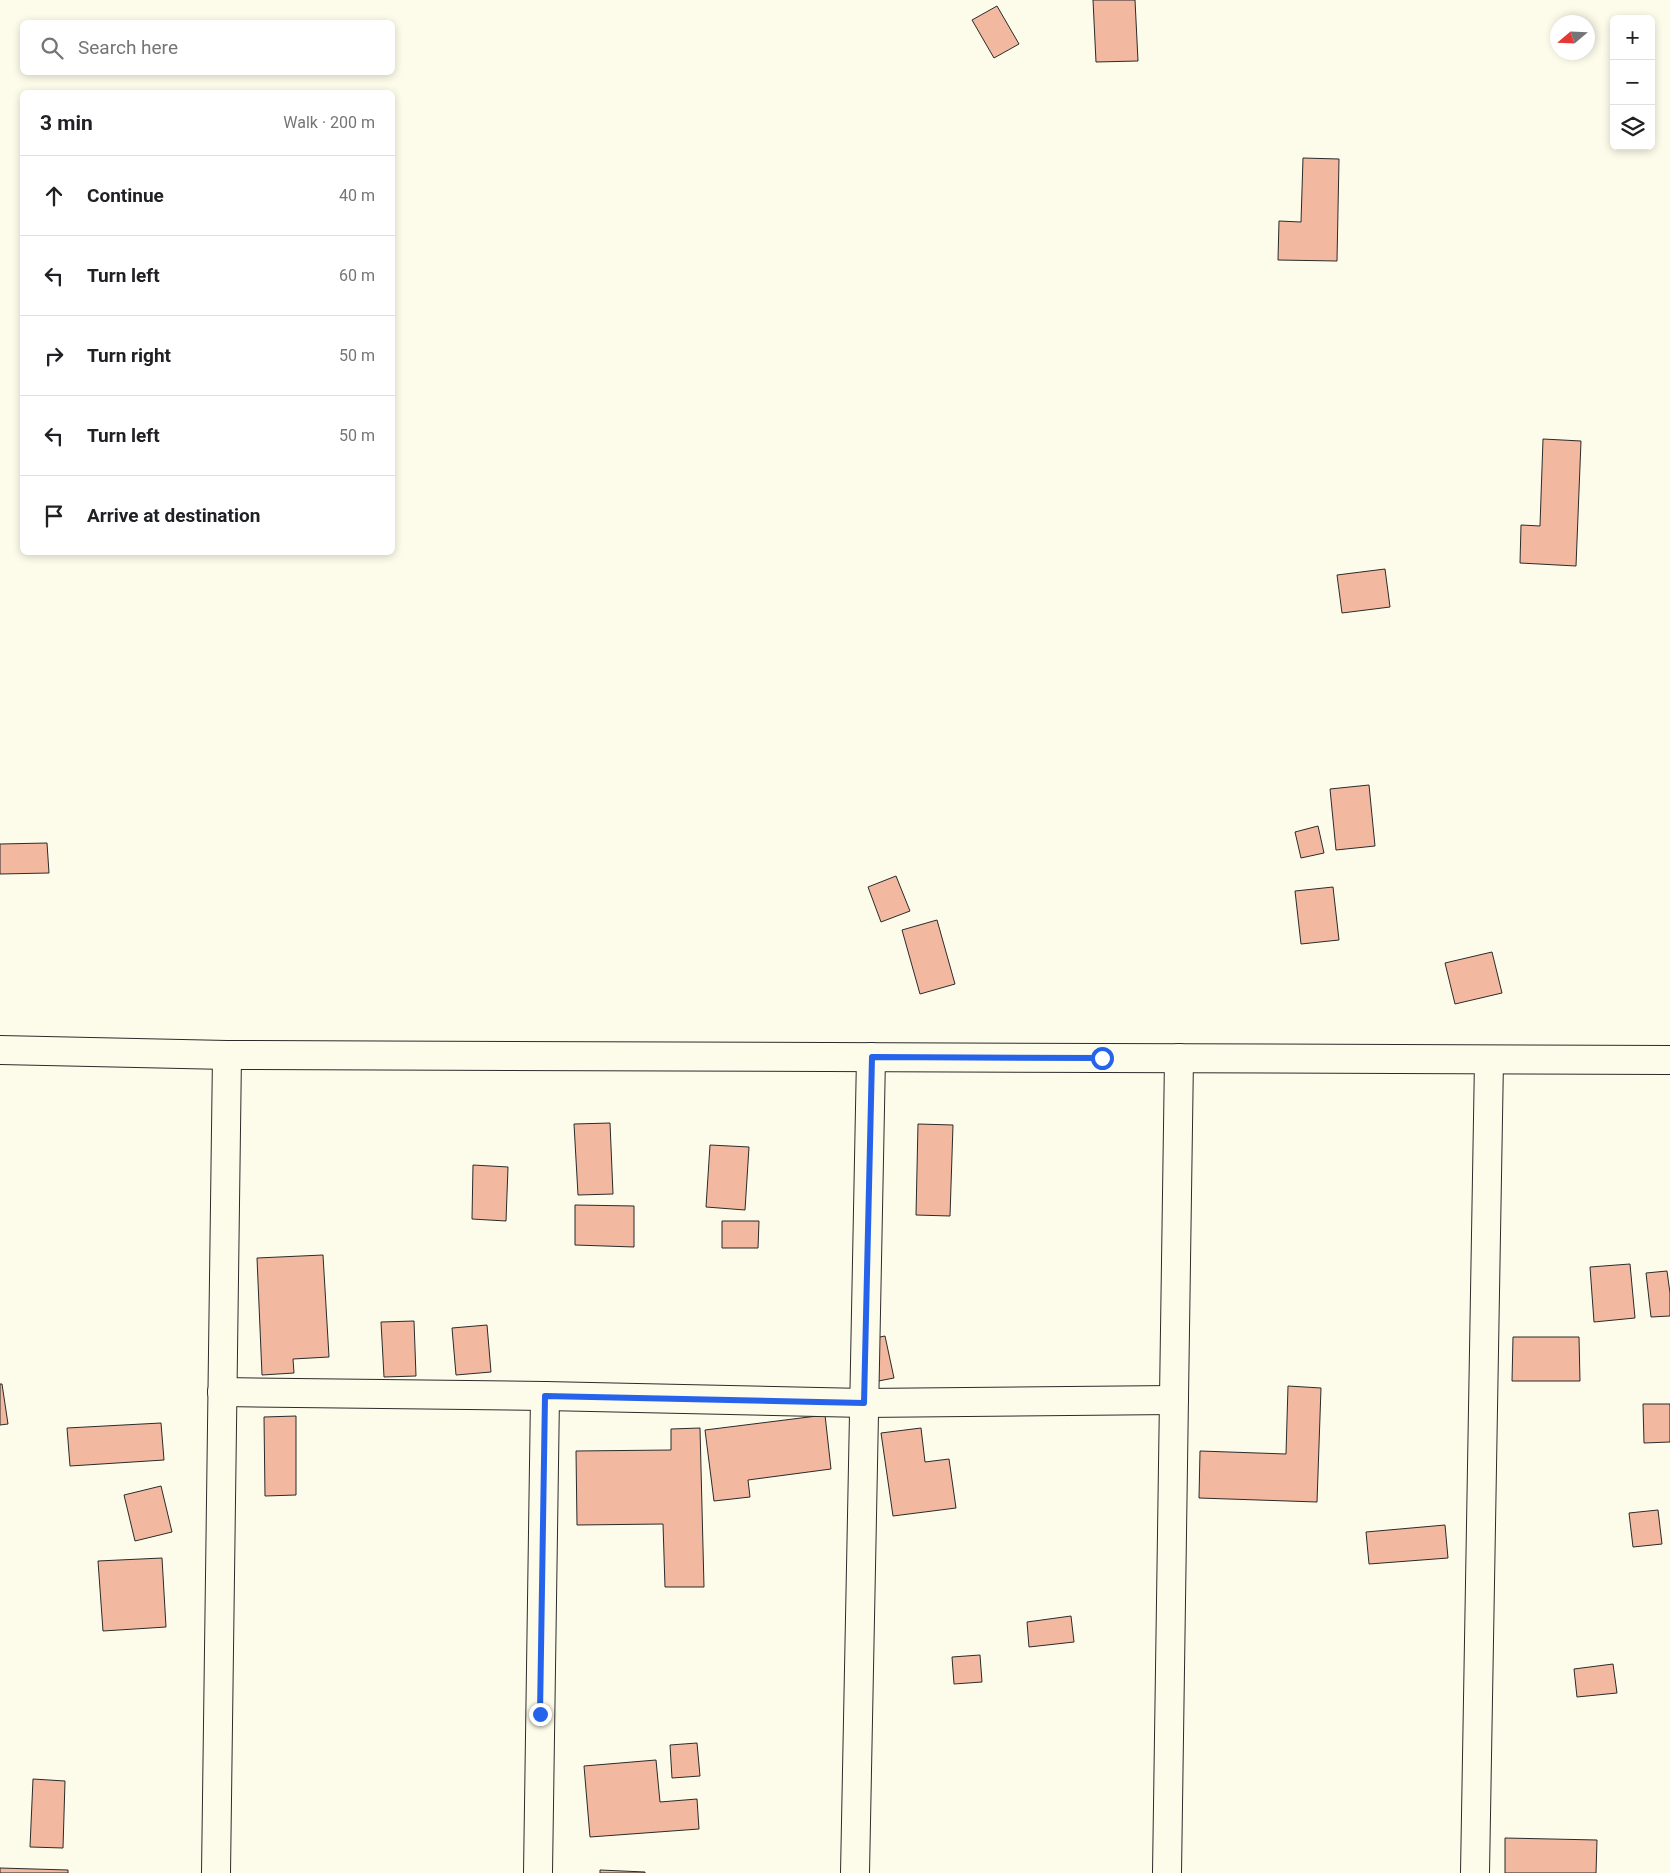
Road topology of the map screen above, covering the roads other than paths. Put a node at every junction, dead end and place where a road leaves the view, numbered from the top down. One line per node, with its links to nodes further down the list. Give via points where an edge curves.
1 (0, 1050): 2 (street)
2 (227, 1055): 3 (street); 7 (street)
3 (872, 1057): 4 (street); 10 (street)
4 (1179, 1058): 5 (street); 9 (street)
5 (1489, 1060): 6 (street); 15 (street)
6 (1670, 1060)
7 (222, 1392): 8 (street); 11 (street)
8 (545, 1396): 10 (street); 12 (street)
9 (1174, 1400): 10 (street); 14 (street)
10 (864, 1403): 13 (street)
11 (216, 1873)
12 (538, 1873)
13 (855, 1873)
14 (1167, 1873)
15 (1475, 1873)

